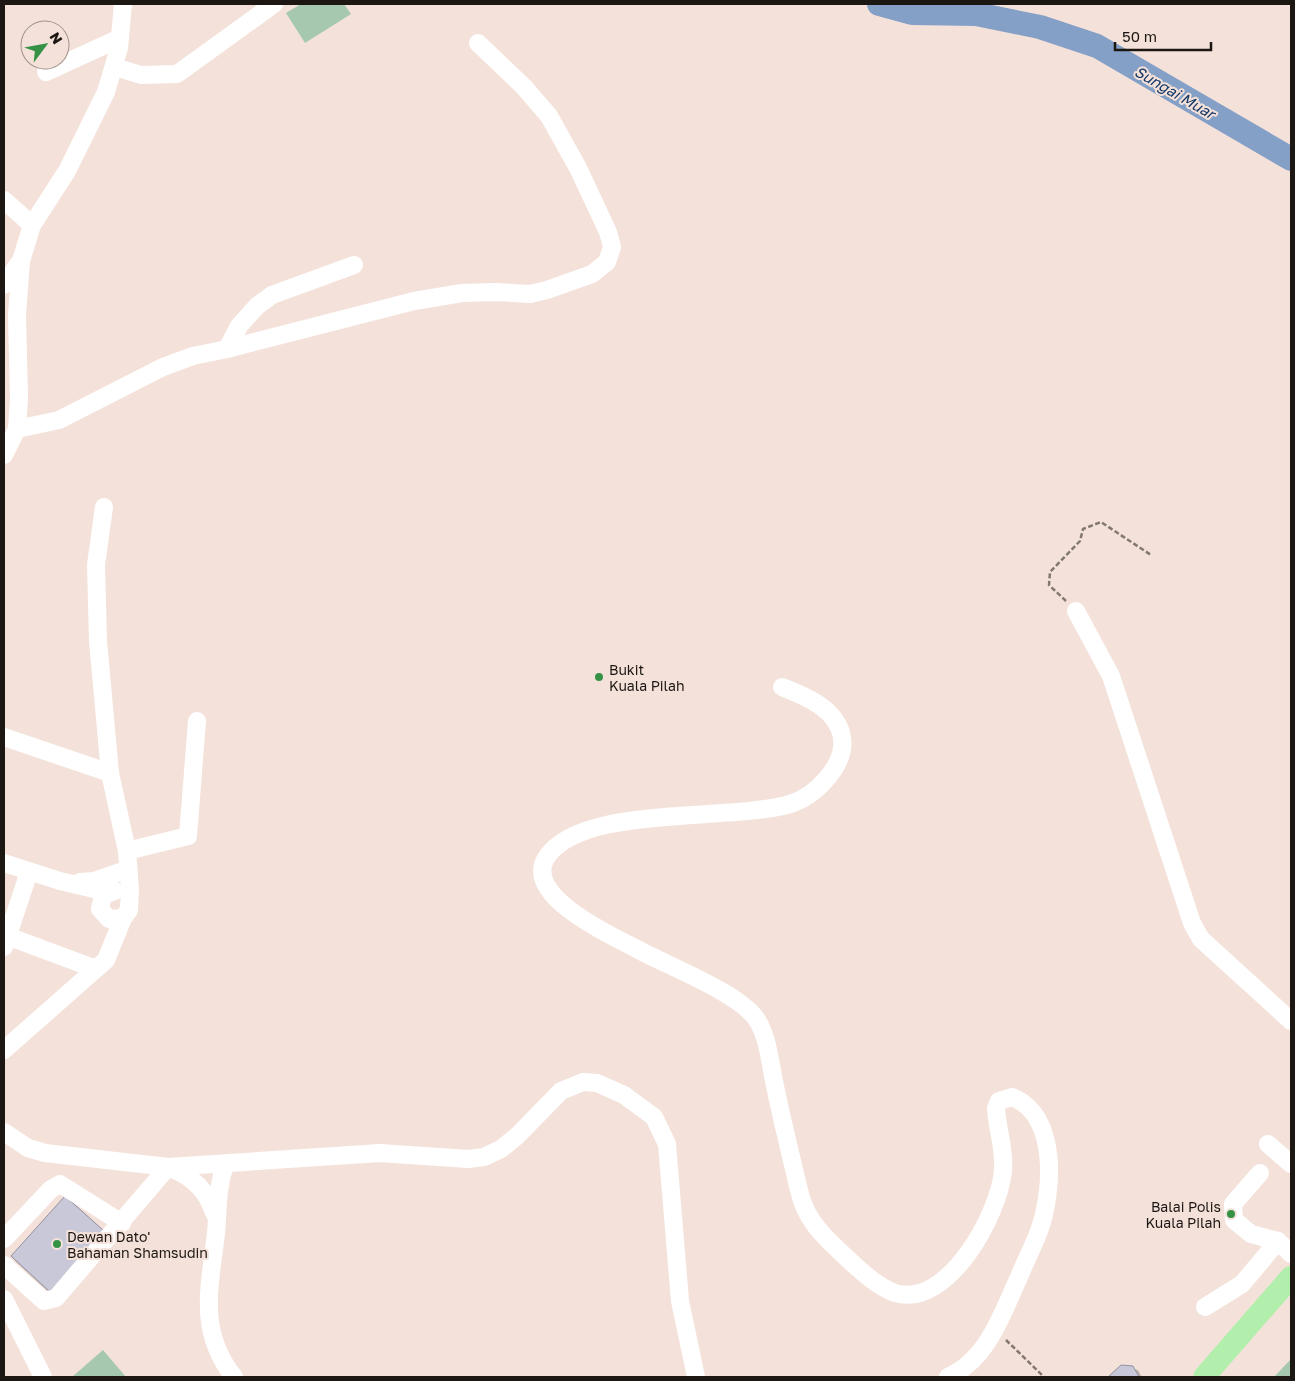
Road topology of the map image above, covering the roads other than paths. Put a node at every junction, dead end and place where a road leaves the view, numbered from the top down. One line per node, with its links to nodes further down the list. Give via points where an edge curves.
1 (123, 4): 3 (street)
2 (274, 4): 5 (street, via 177,74 141,76)
3 (120, 38): 5 (street); 6 (street)
4 (478, 43): 12 (street, via 549,116 608,232 612,247 607,262 592,274 530,294 495,292 414,301)
5 (115, 67): 8 (street, via 88,132)
6 (46, 72)
7 (4, 200): 8 (street)
8 (32, 225): 9 (street)
9 (21, 261): 11 (street); 13 (street)
10 (354, 265): 12 (street, via 272,295 239,326)
11 (4, 285)
12 (227, 349): 13 (street, via 162,367 60,420)
13 (16, 429): 14 (street)
14 (4, 455)
15 (104, 507): 20 (street, via 97,556 98,641)
16 (1076, 611): 31 (street, via 1111,676 1192,922 1201,939)
17 (782, 687): 52 (street, via 820,706 835,720 841,732 843,744 839,759 819,787 791,804 756,811 645,819 581,831 547,856 543,876 547,889 572,912 613,937 706,983 739,1003 756,1018 766,1044 804,1206 822,1235 879,1285 912,1296 924,1293 965,1256 993,1211 1001,1189 1004,1167 996,1108 999,1101 1012,1097 1030,1109 1047,1141 1047,1199 1039,1230 996,1329 972,1362)
18 (197, 721): 21 (street, via 188,836)
19 (4, 737): 20 (street)
20 (110, 774): 21 (street)
21 (127, 851): 24 (street); 27 (street)
22 (4, 863): 23 (street)
23 (29, 872): 25 (street); 29 (street)
24 (120, 872): 25 (street, via 94,881); 26 (street)
25 (64, 882): 26 (street)
26 (106, 896): 27 (street, via 125,895); 28 (street, via 102,913)
27 (129, 901): 28 (street, via 129,910)
28 (116, 918): 30 (street)
29 (6, 941): 30 (street)
30 (101, 965): 32 (street)
31 (1291, 1022)
32 (4, 1050)
33 (4, 1132): 37 (street, via 28,1148 45,1153)
34 (1268, 1144): 35 (street)
35 (1288, 1156)
36 (230, 1166): 37 (street); 39 (street); 40 (street, via 218,1190); 51 (street, via 380,1153 468,1160 484,1158 502,1149 570,1085 597,1083 624,1095 654,1117 667,1144 680,1301)
37 (168, 1167): 39 (street); 41 (street)
38 (1260, 1173): 43 (street, via 1233,1204 1234,1220 1251,1234)
39 (198, 1184): 40 (street, via 206,1193)
40 (216, 1218): 50 (street, via 207,1310 218,1353)
41 (122, 1223): 42 (street, via 60,1184 51,1189); 45 (street, via 56,1298 44,1301)
42 (4, 1240)
43 (1278, 1241): 44 (street); 48 (street, via 1242,1284)
44 (1291, 1254)
45 (4, 1265)
46 (1291, 1277): 53 (main road)
47 (4, 1299): 49 (street)
48 (1205, 1307)
49 (43, 1377)
50 (234, 1377)
51 (696, 1377)
52 (948, 1377)
53 (1204, 1377)

